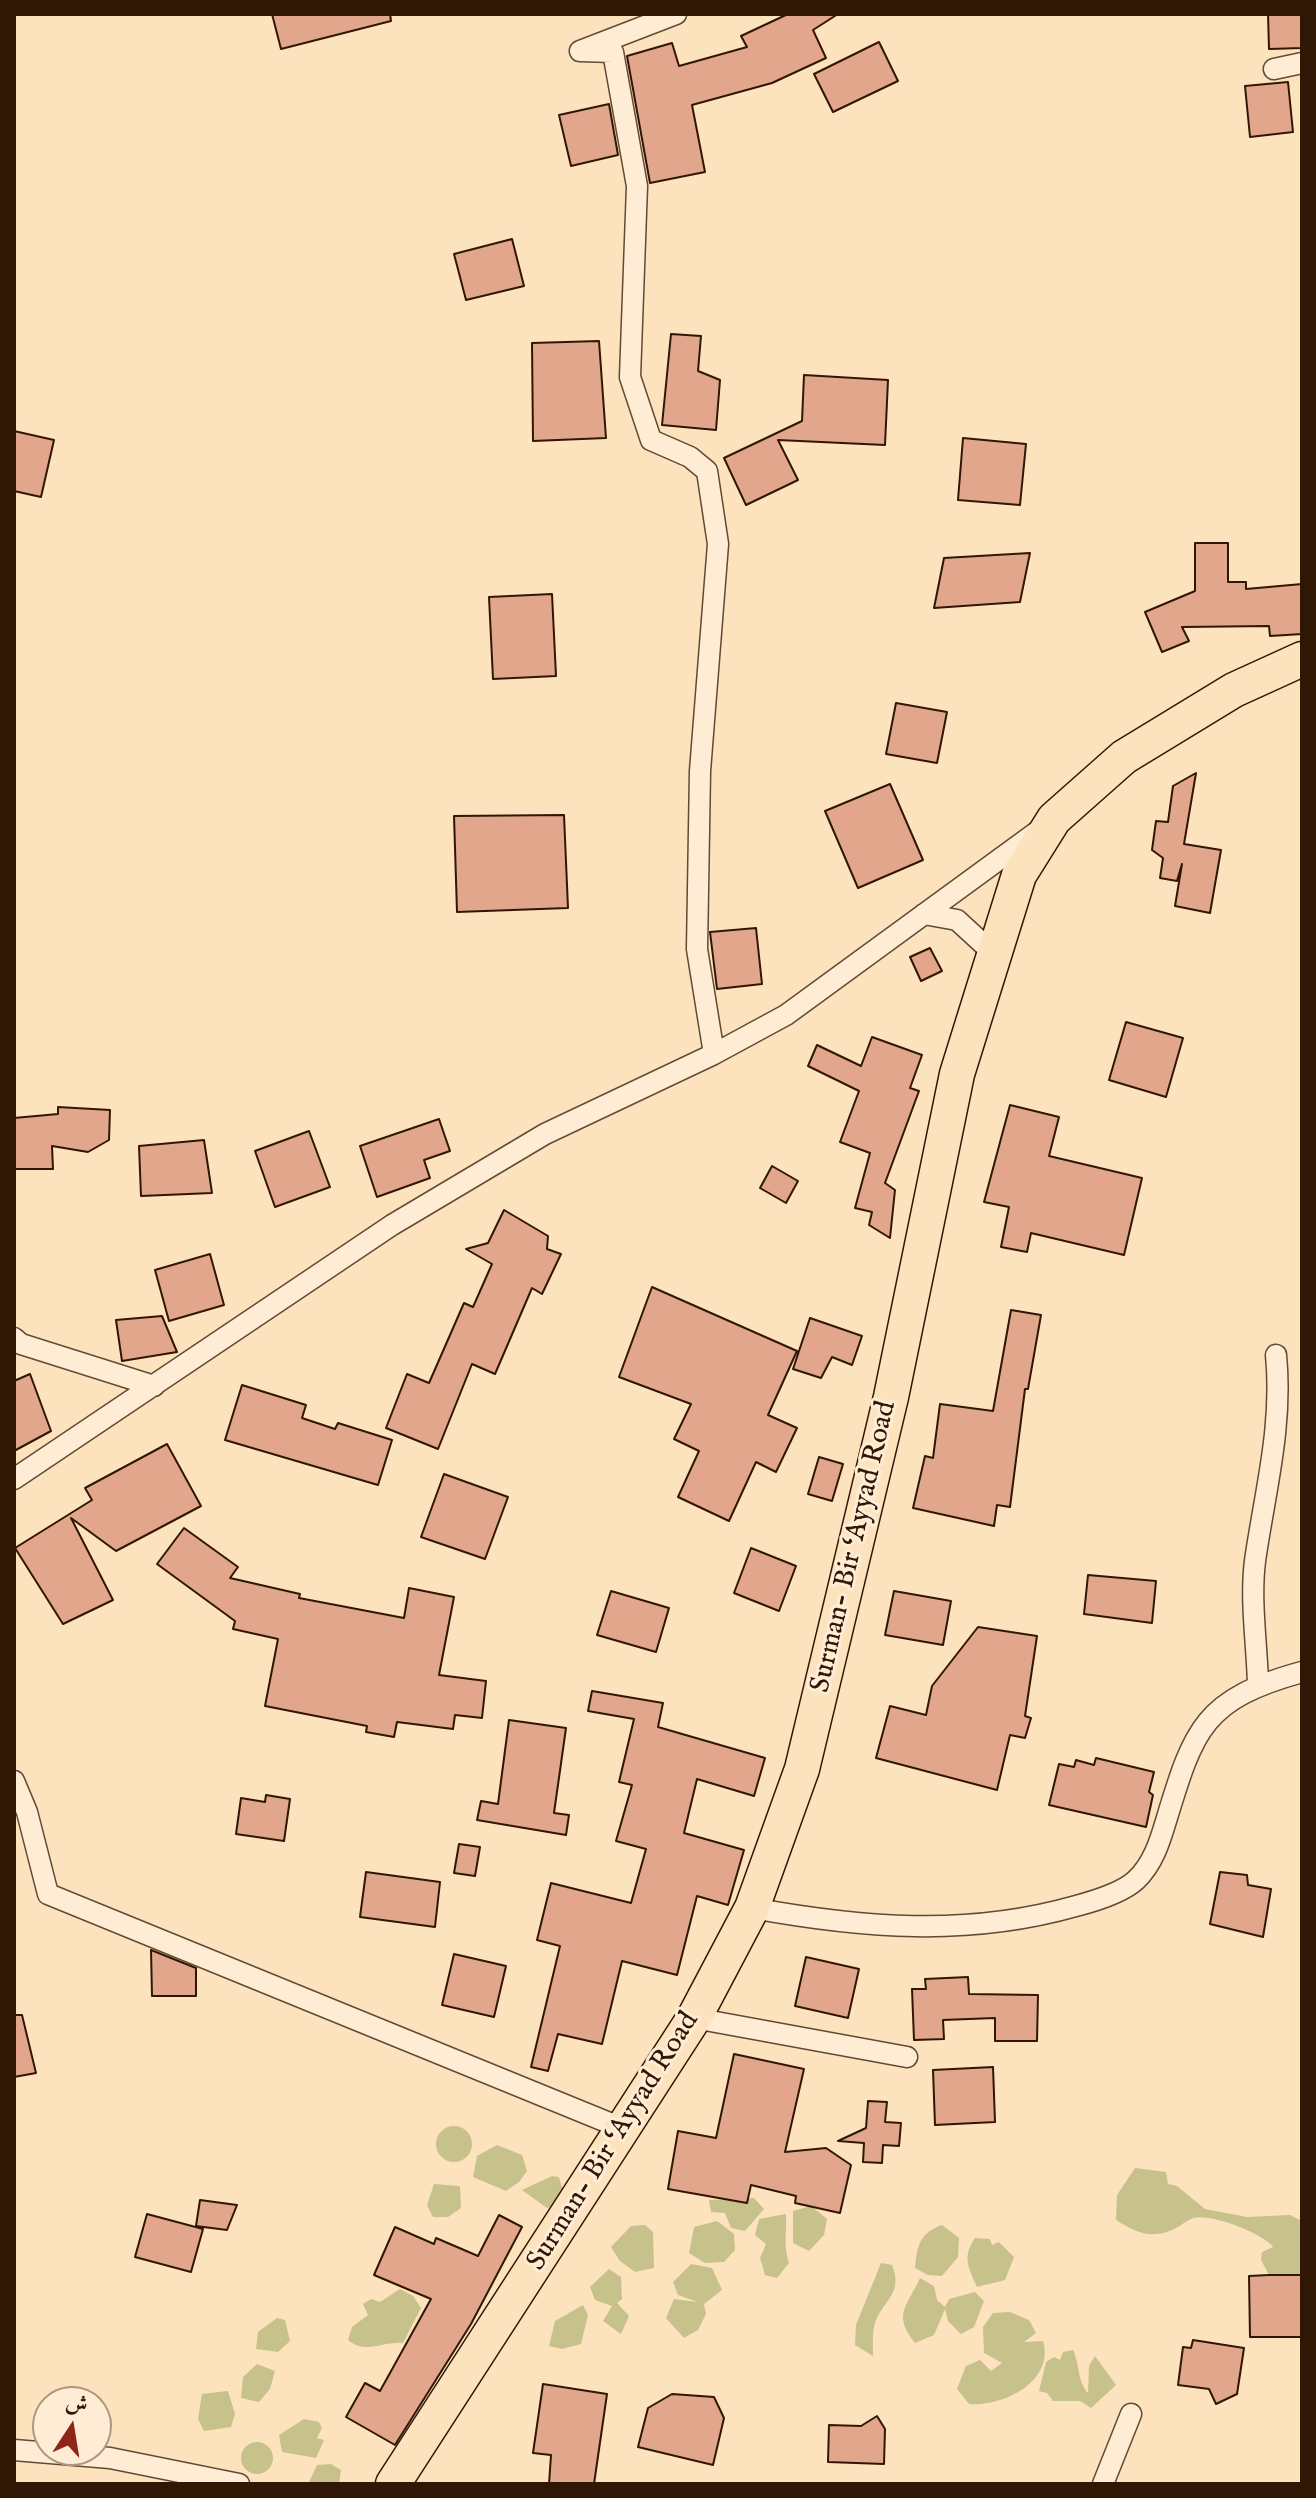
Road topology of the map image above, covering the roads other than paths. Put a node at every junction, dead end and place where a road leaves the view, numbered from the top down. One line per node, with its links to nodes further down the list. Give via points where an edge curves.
1 (676, 14): 8 (street, via 580,51 613,52 637,186 630,377 651,440 690,457 707,471 718,544 700,771 697,949)
2 (1302, 63): 3 (street)
3 (1274, 69)
4 (1302, 659): 5 (highway, Surman- Bir ‘Ayyad Road, via 1234,690 1124,757)
5 (1054, 819): 6 (street); 7 (highway, Surman- Bir ‘Ayyad Road, via 1019,875)
6 (924, 914): 7 (street, via 957,920); 8 (street, via 786,1015)
7 (993, 953): 16 (highway, Surman- Bir ‘Ayyad Road, via 957,1074 891,1397 802,1769)
8 (714, 1054): 11 (street, via 545,1134 494,1164 392,1225)
9 (14, 1338): 11 (street, via 85,1367)
10 (1276, 1355): 14 (street, via 1280,1394 1274,1461 1254,1564)
11 (154, 1386): 12 (street)
12 (14, 1479)
13 (1302, 1672): 14 (street)
14 (1258, 1684): 16 (street, via 1226,1701 1190,1744 1157,1850 1136,1880 1099,1900 1029,1919 916,1929)
15 (14, 1781): 19 (street, via 48,1894)
16 (752, 1908): 17 (highway, Surman- Bir ‘Ayyad Road)
17 (694, 2018): 18 (street); 19 (highway, Surman- Bir ‘Ayyad Road)
18 (907, 2057)
19 (624, 2129): 23 (highway, Surman- Bir ‘Ayyad Road)
20 (1131, 2414): 24 (street)
21 (14, 2450): 22 (street, via 110,2458)
22 (239, 2484)
23 (393, 2484)
24 (1103, 2484)

